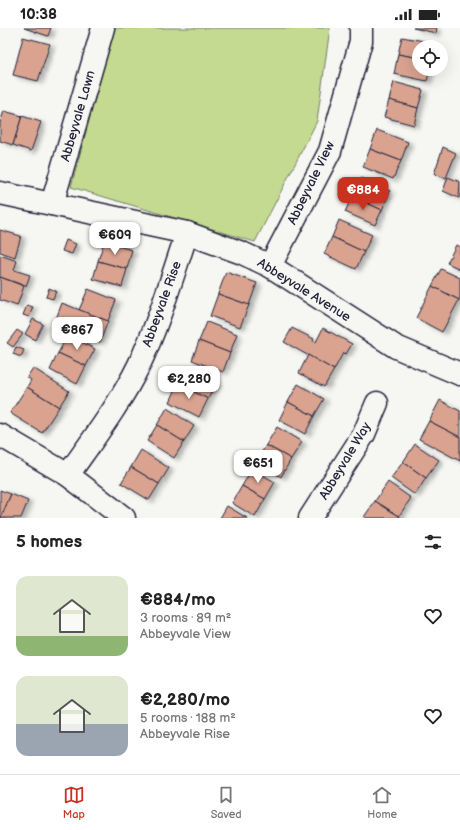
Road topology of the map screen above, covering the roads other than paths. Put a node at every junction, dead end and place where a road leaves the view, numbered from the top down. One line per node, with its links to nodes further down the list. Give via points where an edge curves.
1 (103, 28): 4 (street, Abbeyvale Lawn)
2 (361, 28): 6 (street, Abbeyvale View, via 361,41 330,151)
3 (0, 193): 4 (street, Abbeyvale Avenue)
4 (52, 204): 5 (street, Abbeyvale Avenue)
5 (187, 233): 6 (street, Abbeyvale Avenue); 10 (street, Abbeyvale Rise, via 157,323 139,364 122,396)
6 (270, 266): 7 (street, Abbeyvale Avenue, via 396,347)
7 (460, 374)
8 (377, 403): 12 (street, Abbeyvale Way, via 364,434)
9 (0, 435): 10 (street)
10 (68, 475): 11 (street)
11 (124, 518)
12 (310, 518)

